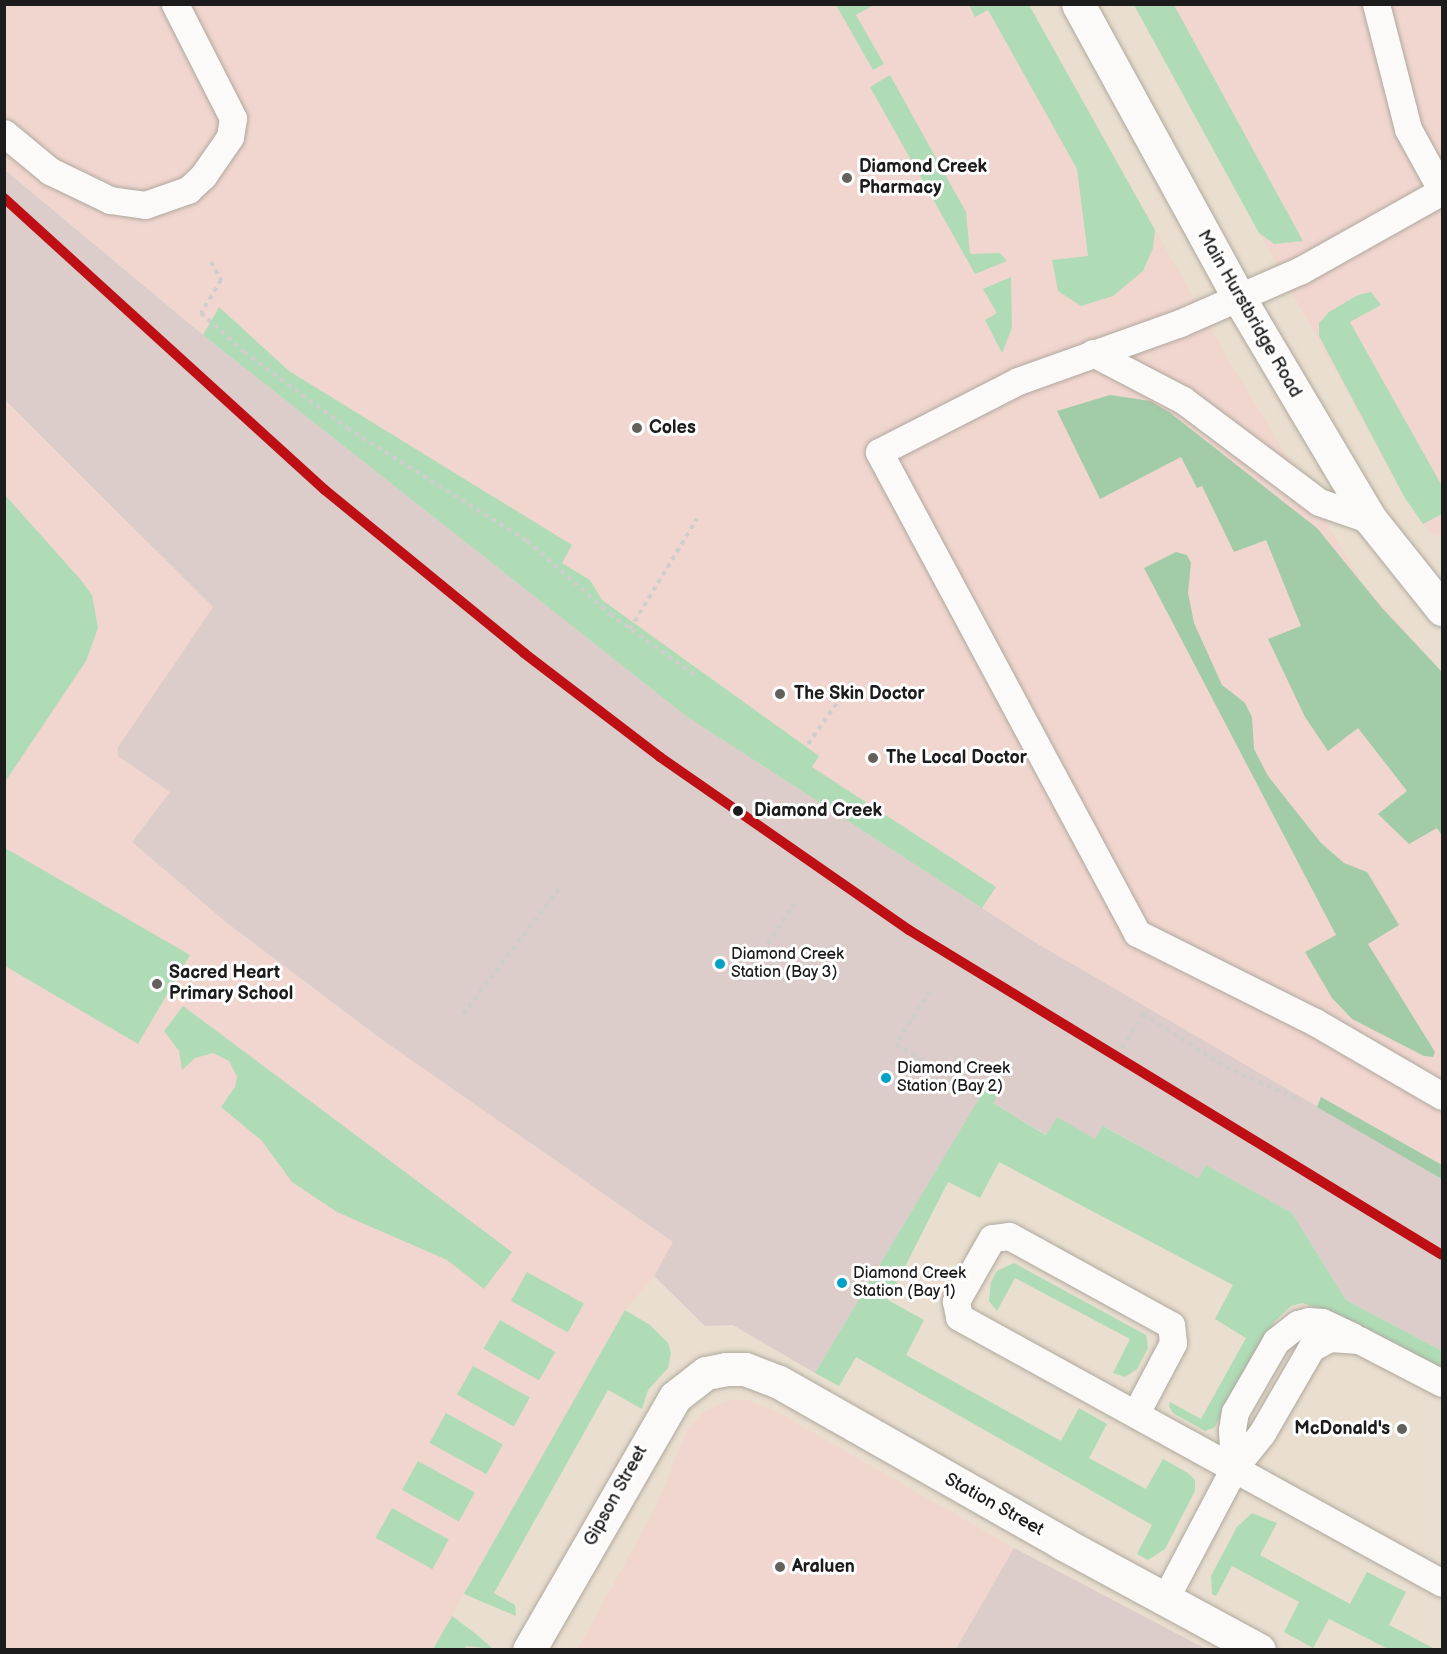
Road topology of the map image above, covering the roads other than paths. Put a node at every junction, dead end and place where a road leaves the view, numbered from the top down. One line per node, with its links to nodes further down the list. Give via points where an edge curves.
1 (175, 4): 4 (lane, via 233,118 230,137 203,176 188,190 146,205 110,200 50,171)
2 (1078, 4): 5 (street, Main Hurstbridge Road)
3 (1376, 4): 5 (lane, via 1408,129 1442,191 1301,270)
4 (4, 133)
5 (1239, 298): 6 (lane); 7 (street, Main Hurstbridge Road)
6 (1093, 353): 7 (lane, via 1183,400 1318,502); 9 (lane, via 994,392 879,452 1137,933 1314,1022)
7 (1371, 520): 8 (street, Main Hurstbridge Road)
8 (1443, 609)
9 (1443, 1096)
10 (726, 1369): 15 (street, Station Street, via 745,1369 779,1382); 16 (street, Gipson Street, via 706,1373 675,1397)
11 (1443, 1383): 13 (lane, via 1359,1340 1330,1338 1311,1348 1262,1433)
12 (1136, 1413): 12 (lane, via 959,1317 956,1301 992,1238 1009,1236 1171,1325 1173,1344); 13 (lane)
13 (1234, 1468): 14 (lane); 15 (lane)
14 (1443, 1583)
15 (1165, 1599): 17 (street, Station Street)
16 (529, 1650)
17 (1259, 1650)

